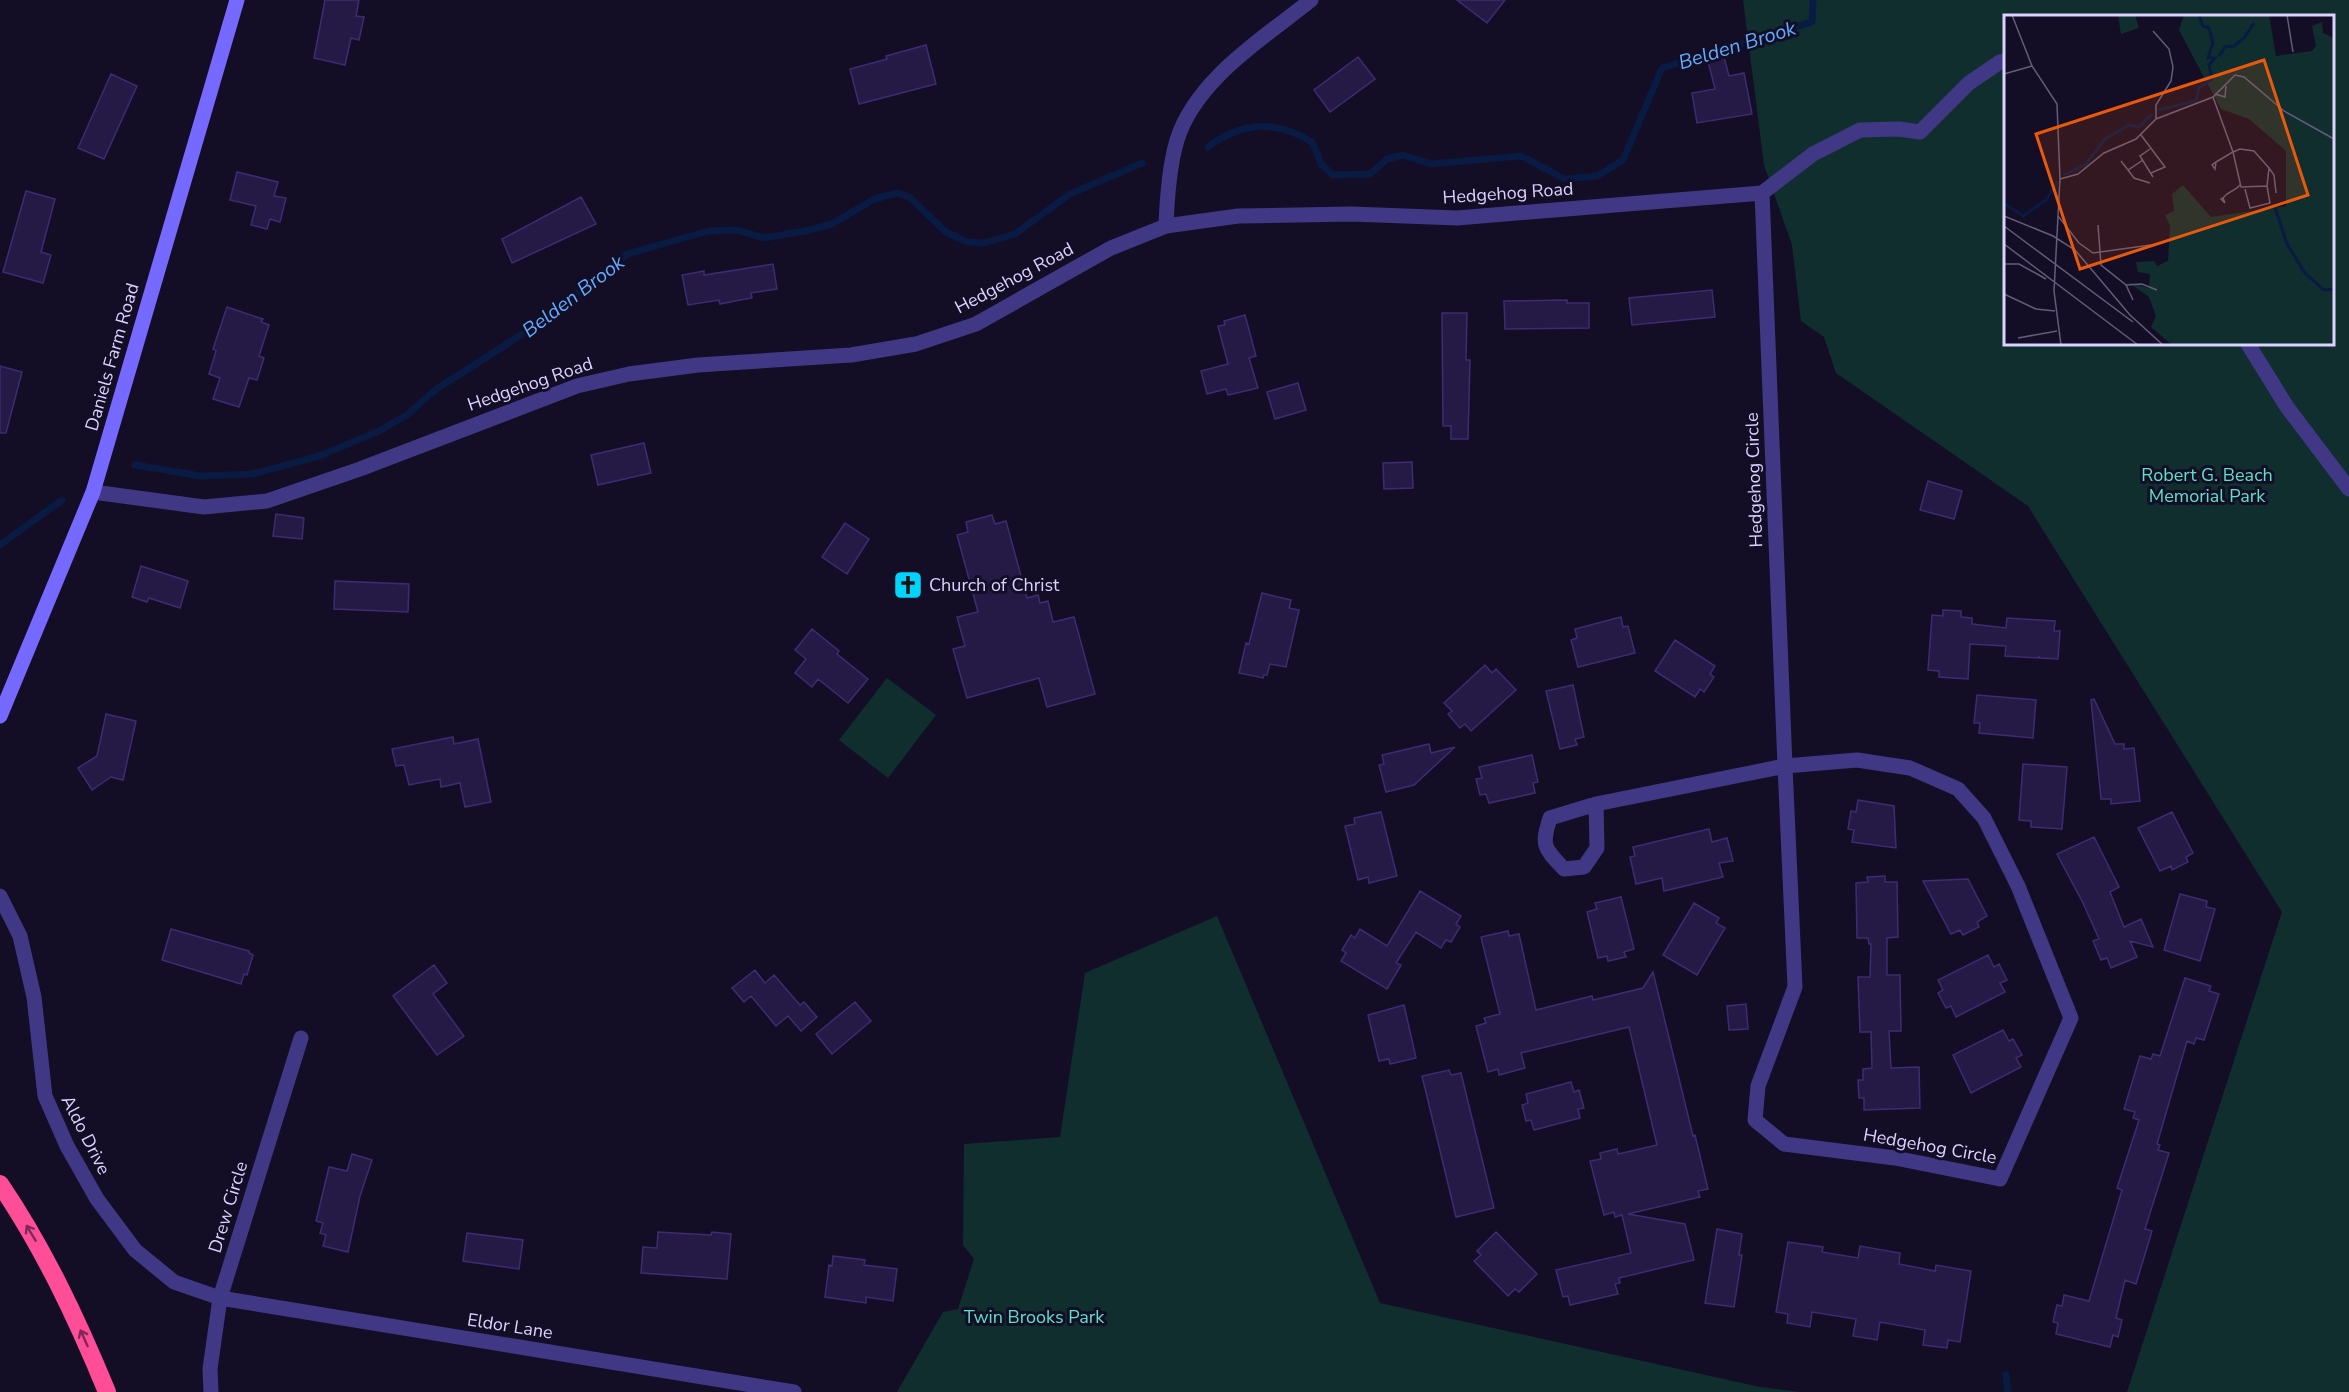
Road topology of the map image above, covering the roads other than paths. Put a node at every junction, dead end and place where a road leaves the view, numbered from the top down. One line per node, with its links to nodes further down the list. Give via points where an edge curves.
1 (237, 0): 8 (main road, Daniels Farm Road)
2 (1311, 0): 5 (street, via 1228,67 1191,109 1177,141)
3 (2004, 61): 4 (street, via 1969,83 1920,132 1860,130 1813,154)
4 (1762, 193): 5 (street, Hedgehog Road, via 1457,218 1248,216); 10 (street, Hedgehog Circle)
5 (1166, 226): 8 (street, Hedgehog Road, via 1111,249 976,324 916,344 851,355 698,365 577,386 267,501 204,507)
6 (2249, 345): 7 (street, via 2286,407)
7 (2349, 489)
8 (93, 492): 9 (main road, Daniels Farm Road)
9 (0, 716)
10 (1785, 766): 10 (street, Hedgehog Circle, via 1795,987 1758,1086 1755,1120 1784,1144 1895,1158 2000,1179 2071,1018 2018,886 1984,818 1958,789 1910,768 1857,760); 11 (street, Hedgehog Circle)
11 (1596, 804): 11 (street, Hedgehog Circle, via 1550,818 1544,836 1547,852 1564,869 1584,867 1598,848)
12 (0, 896): 15 (street, Aldo Drive, via 20,936 34,997 45,1096 68,1146 97,1198 135,1250 174,1282)
13 (302, 1038): 15 (street, Drew Circle)
14 (0, 1184): 16 (highway, one-way to 14, via 58,1283)
15 (220, 1298): 17 (street, Drew Circle, via 210,1370); 18 (street, Eldor Lane)
16 (107, 1392)
17 (211, 1392)
18 (795, 1392)

